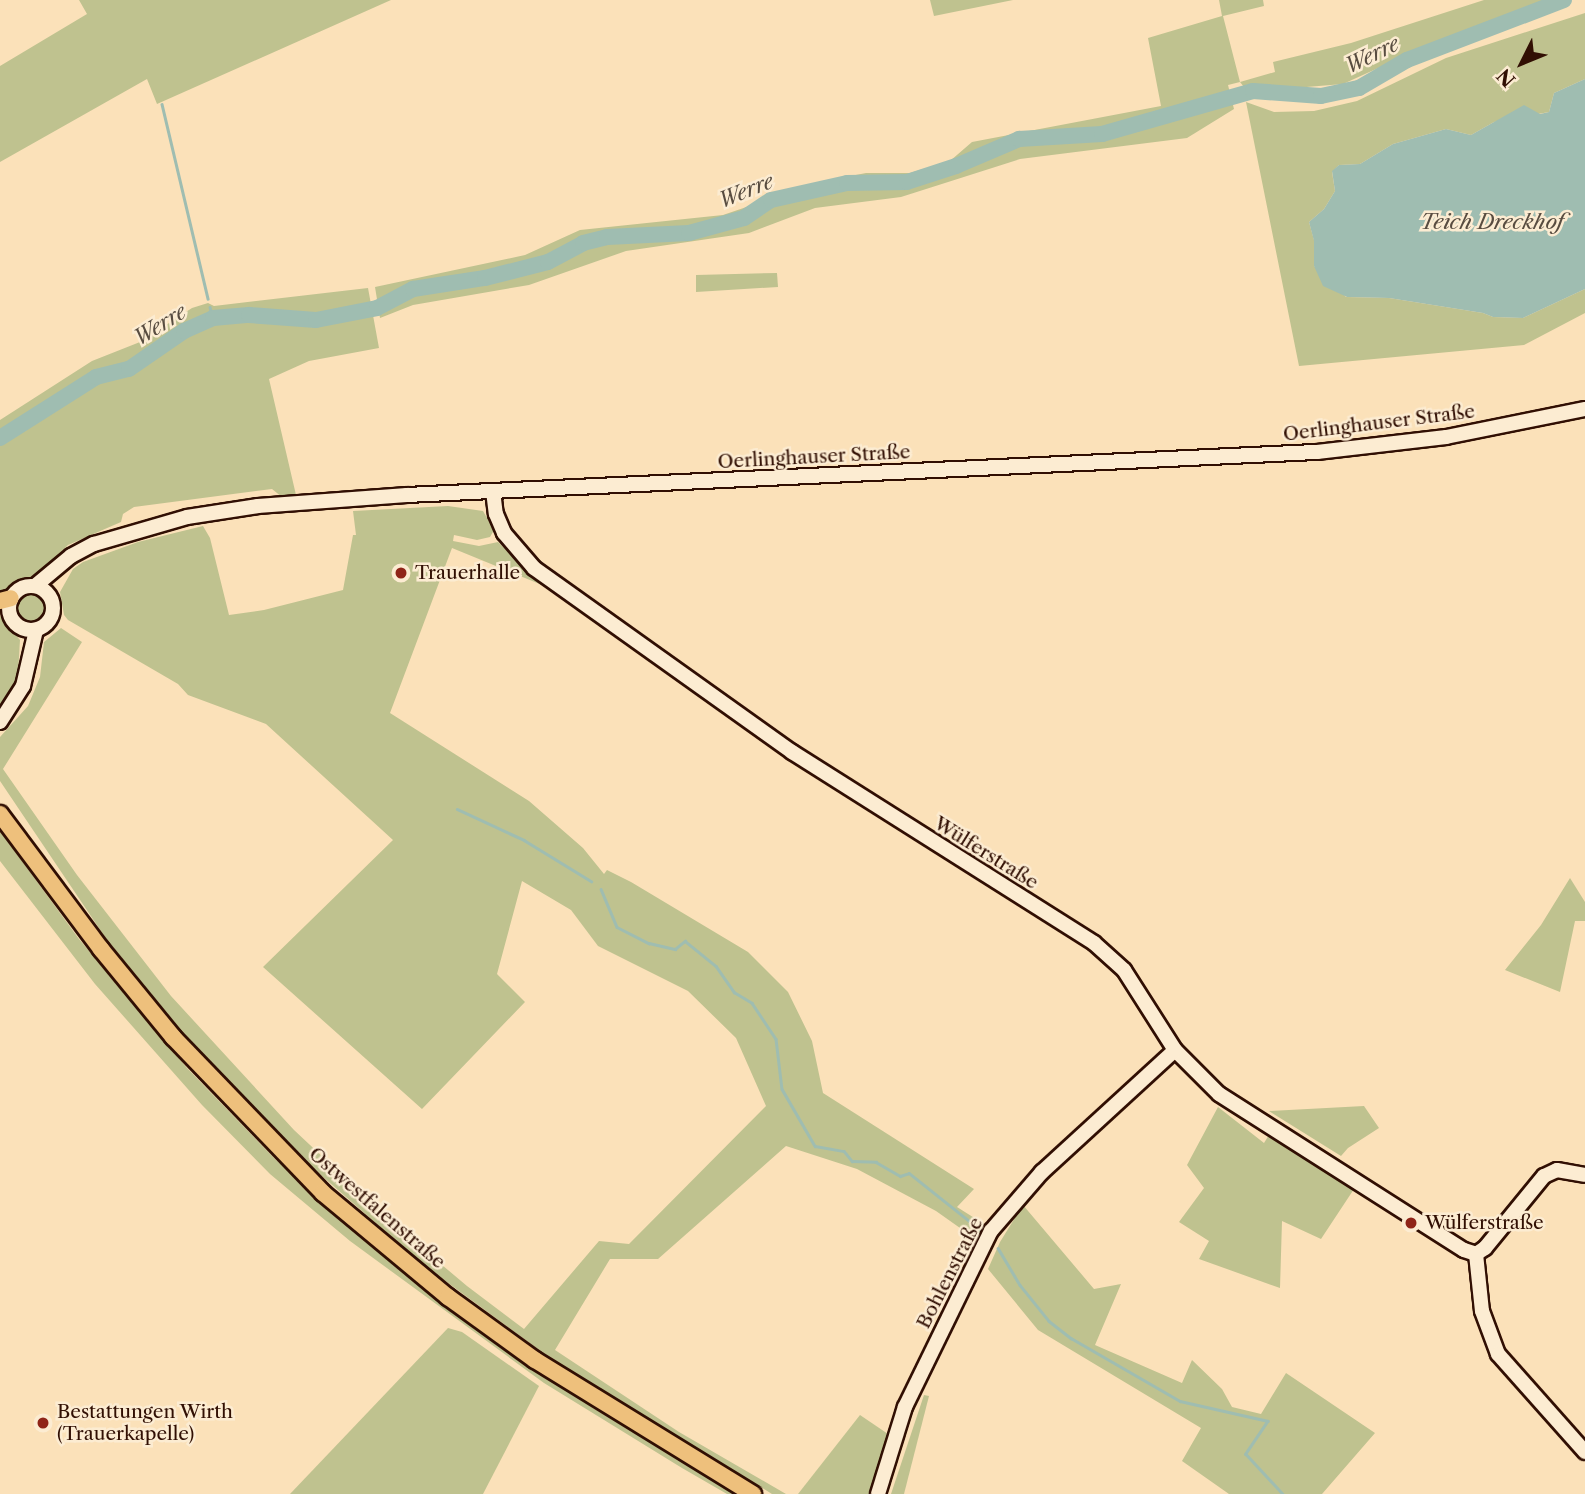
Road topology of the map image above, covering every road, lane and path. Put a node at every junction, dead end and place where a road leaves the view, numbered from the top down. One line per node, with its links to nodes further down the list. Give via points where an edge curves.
1 (1585, 409): 2 (street, Oerlinghauser Straße, via 1446,437 1317,452)
2 (493, 491): 3 (street, Oerlinghauser Straße, via 206,513 94,544); 12 (street, Wülferstraße, via 503,533 534,568 792,752 1094,943 1124,970)
3 (55, 570): 4 (street, Oerlinghauser Straße); 5 (street)
4 (35, 586): 5 (street); 6 (street, via 18,590)
5 (50, 596): 7 (street, via 52,615)
6 (5, 606): 7 (street)
7 (29, 629): 8 (street, via 23,685)
8 (0, 722)
9 (0, 803): 11 (main road, Ostwestfalenstraße)
10 (0, 814): 11 (main road, Ostwestfalenstraße)
11 (46, 874): 16 (main road, Ostwestfalenstraße, via 173,1037 281,1152 352,1218 448,1297 535,1360)
12 (1175, 1050): 14 (street, Wülferstraße, via 1234,1104); 17 (street, Bohlenstraße, via 1042,1172 991,1231 905,1407)
13 (1585, 1175): 14 (street, via 1550,1172)
14 (1476, 1254): 15 (street, via 1482,1311 1498,1354)
15 (1585, 1452)
16 (752, 1494)
17 (878, 1494)

